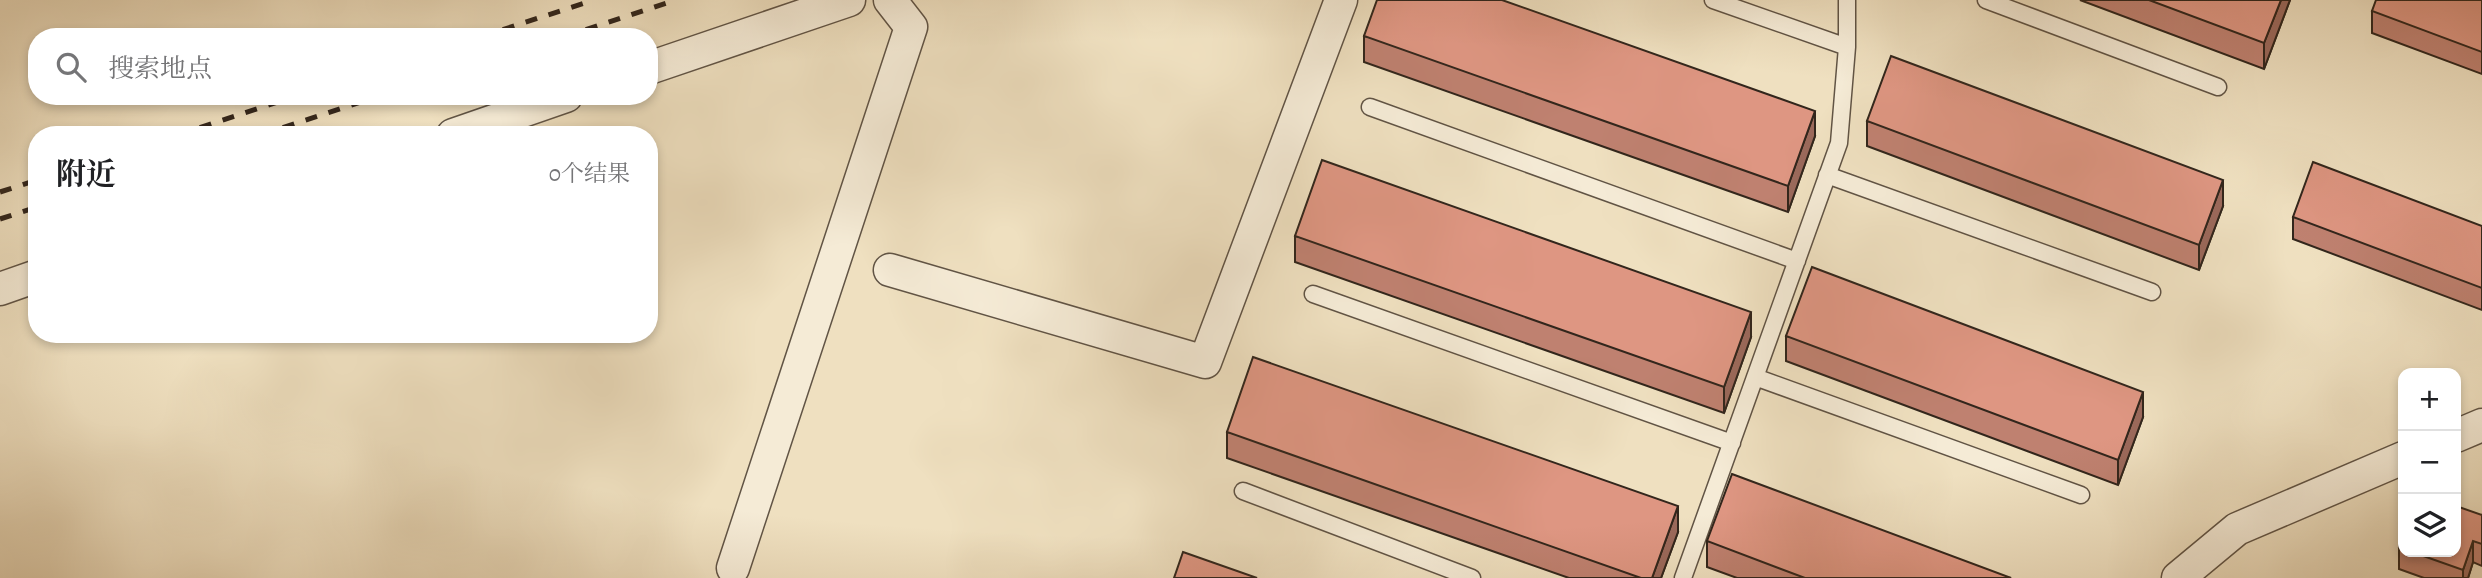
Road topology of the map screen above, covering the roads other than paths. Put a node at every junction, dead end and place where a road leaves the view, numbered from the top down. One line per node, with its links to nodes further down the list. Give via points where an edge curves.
1 (849, 0): 8 (street)
2 (890, 0): 27 (street, via 911,27)
3 (1341, 0): 15 (street, via 1205,362)
4 (1713, 0): 7 (lane)
5 (1847, 0): 7 (lane)
6 (1986, 0): 9 (lane)
7 (1847, 47): 13 (lane, via 1839,143)
8 (658, 65)
9 (2218, 87)
10 (540, 105): 12 (street)
11 (1370, 107): 14 (lane)
12 (479, 126)
13 (1827, 175): 14 (lane); 18 (lane)
14 (1797, 261): 20 (lane)
15 (890, 270)
16 (28, 279): 17 (street)
17 (0, 289)
18 (2152, 292)
19 (1314, 294): 23 (lane)
20 (1755, 377): 23 (lane); 26 (lane)
21 (2482, 425): 22 (street)
22 (2461, 434)
23 (1731, 443): 29 (lane)
24 (2398, 460): 30 (street, via 2238,529)
25 (1242, 491): 28 (lane)
26 (2081, 495)
27 (733, 568)
28 (1472, 578)
29 (1683, 578)
30 (2178, 578)

